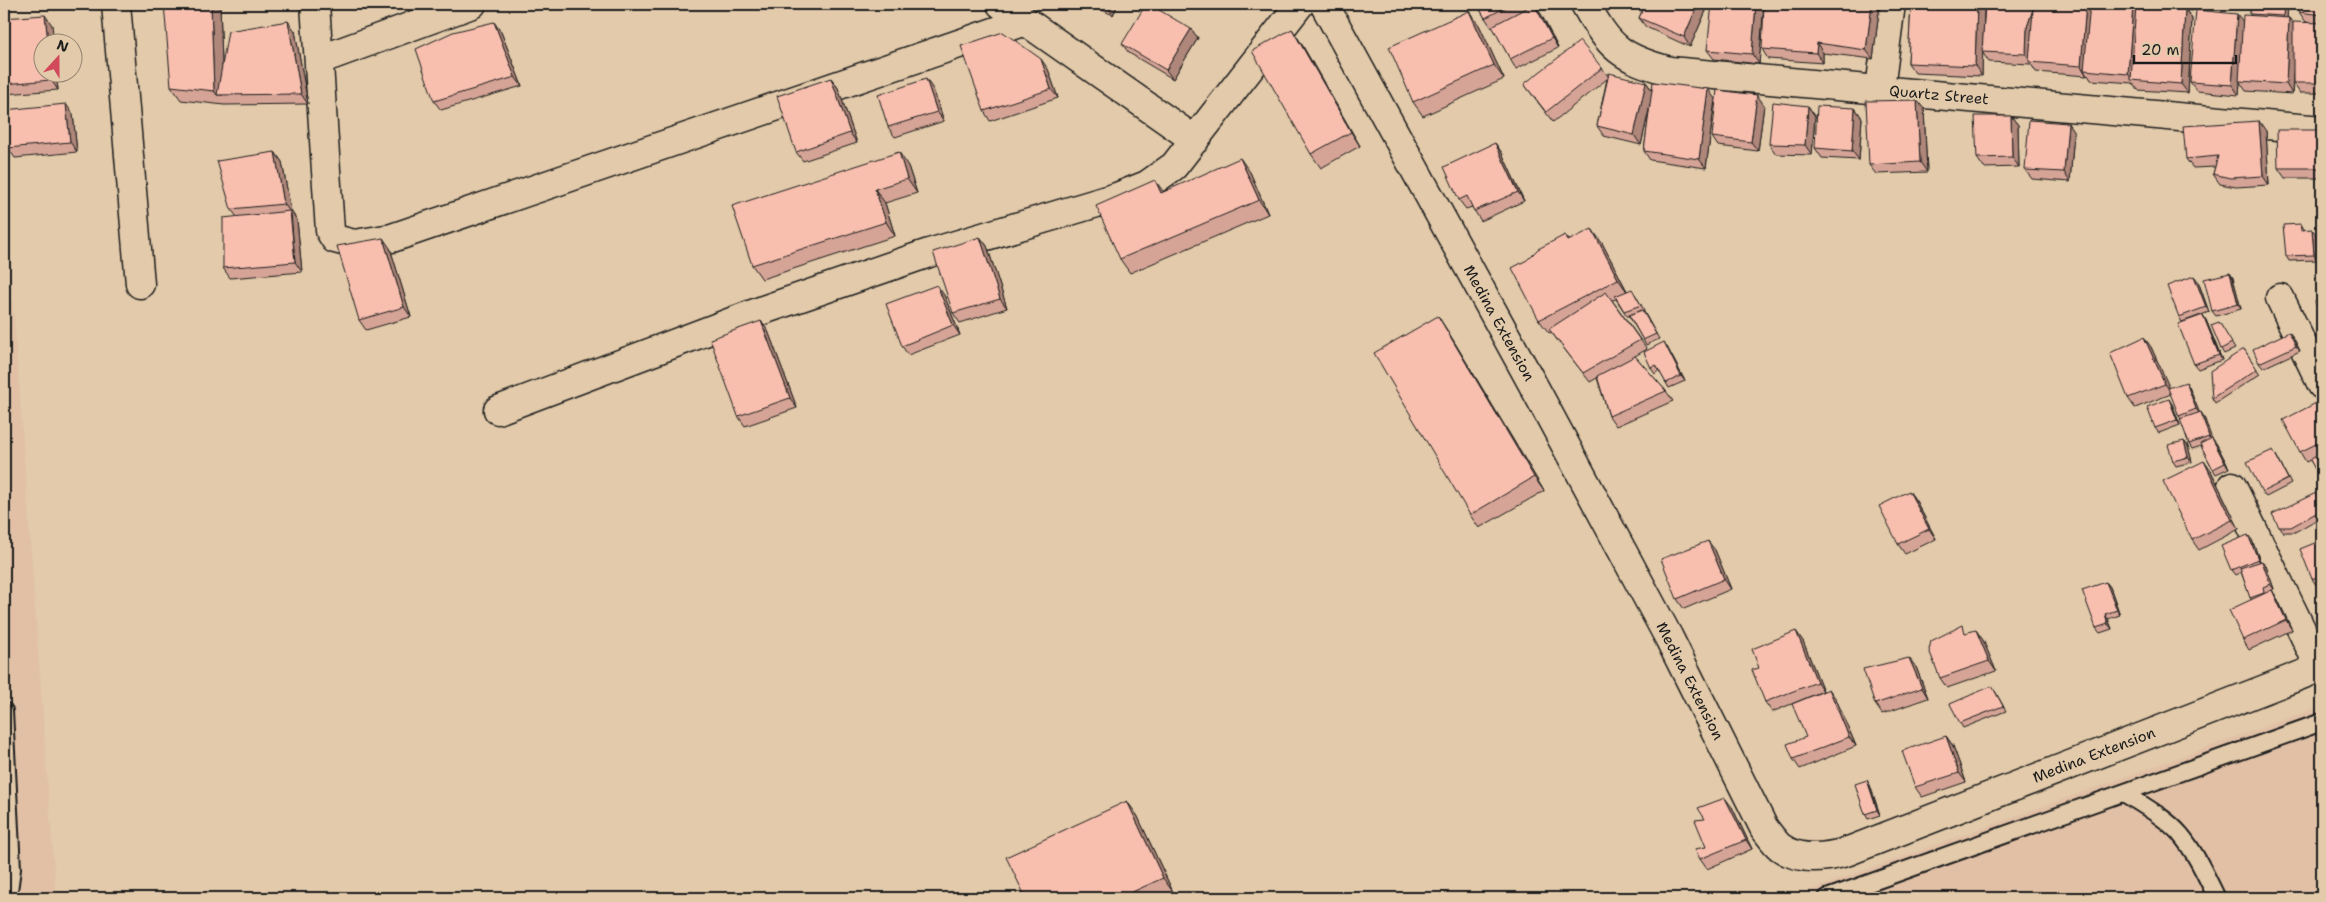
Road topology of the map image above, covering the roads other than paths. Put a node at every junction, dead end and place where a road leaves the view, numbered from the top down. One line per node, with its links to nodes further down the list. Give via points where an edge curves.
1 (116, 4): 14 (street)
2 (315, 4): 10 (street)
3 (472, 4): 10 (street)
4 (1001, 4): 9 (street)
5 (1300, 4): 13 (street)
6 (1324, 4): 19 (street, Medina Extension, via 1654,610 1764,828 1780,847 1799,855 1824,858 1846,852)
7 (1585, 4): 11 (street, Quartz Street, via 1602,34 1621,53 1641,63 1670,71)
8 (1891, 4): 11 (street)
9 (1026, 21): 10 (street, via 392,238 354,244 335,239 330,231); 13 (street)
10 (319, 60)
11 (1880, 89): 12 (street, Quartz Street)
12 (2322, 130)
13 (1195, 140): 17 (street, via 1174,166 1147,185 1117,197 930,253 782,304)
14 (140, 284)
15 (2280, 298): 16 (street)
16 (2322, 385)
17 (498, 410)
18 (2232, 486): 19 (street)
19 (2321, 667)
20 (4, 711): 24 (lane, via 12,869)
21 (2322, 722): 22 (lane)
22 (2124, 793): 25 (lane); 26 (lane, via 2179,833 2198,858)
23 (4, 896): 24 (lane)
24 (8, 898)
25 (1827, 898)
26 (2217, 898)

